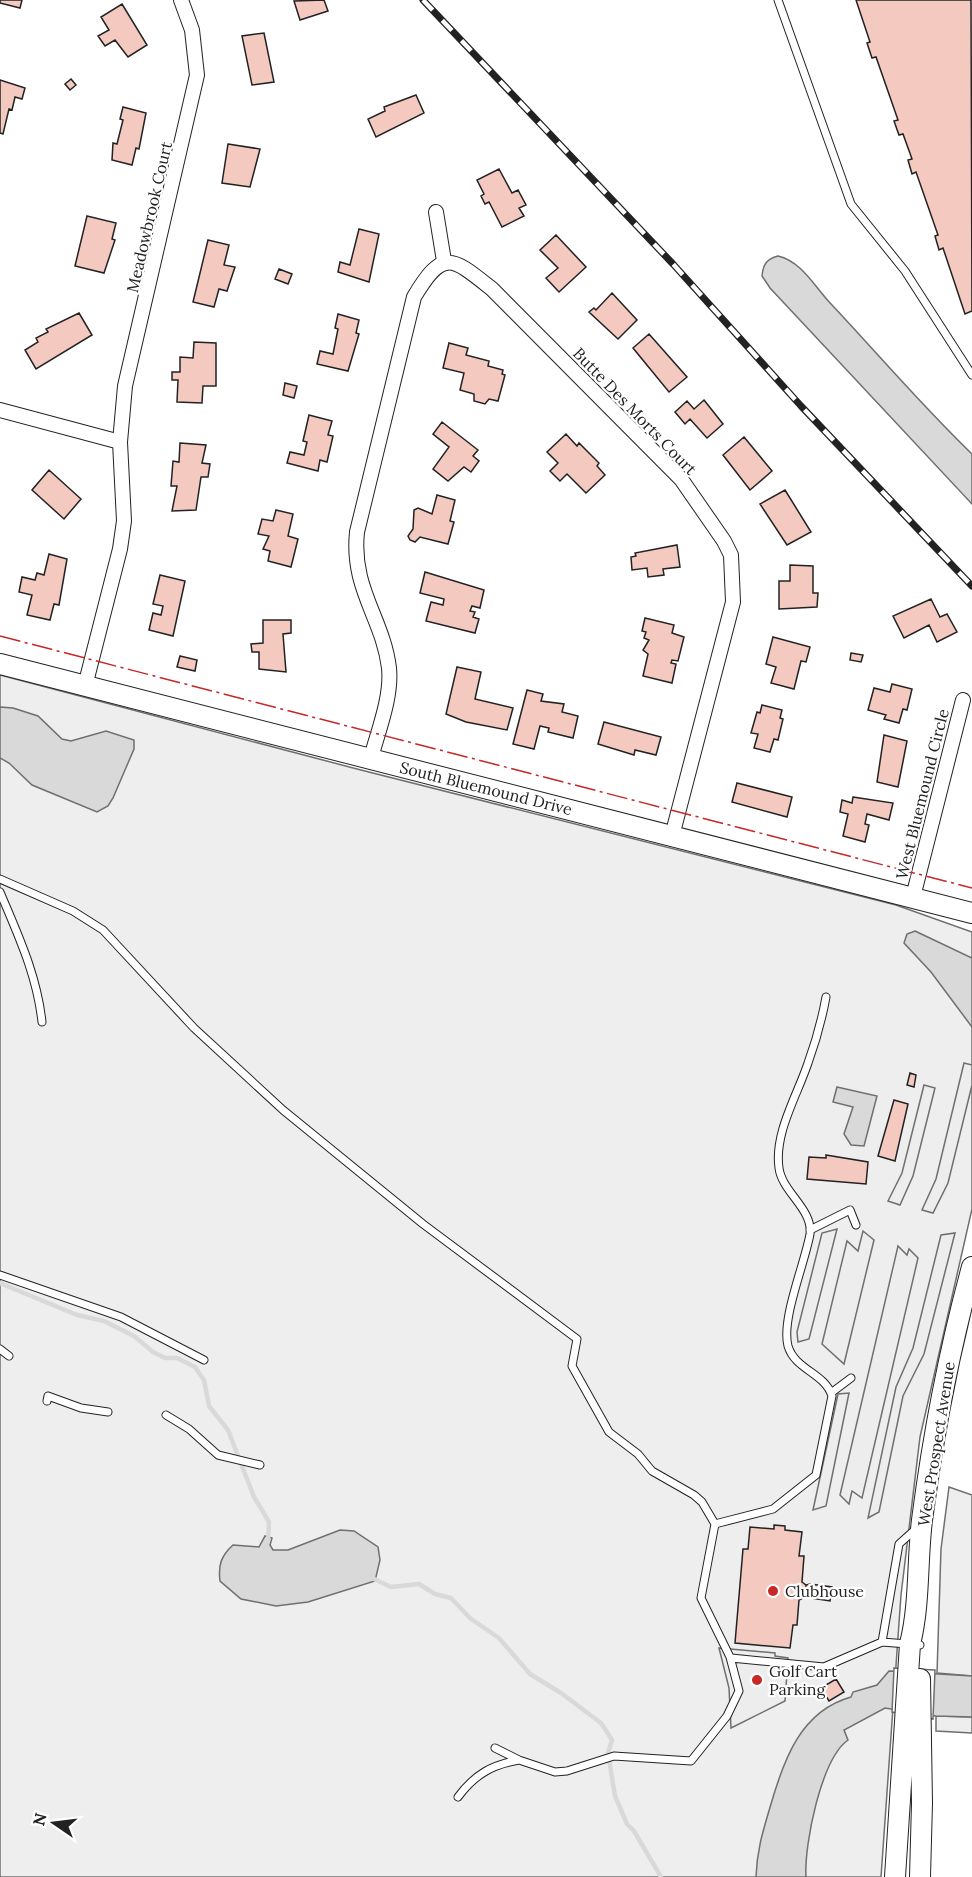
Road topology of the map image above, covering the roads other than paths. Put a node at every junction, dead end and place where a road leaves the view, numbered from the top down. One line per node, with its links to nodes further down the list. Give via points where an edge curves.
1 (181, 0): 7 (street, Meadowbrook Court, via 192,30 197,75 126,386)
2 (778, 0): 5 (lane, via 851,204 905,270)
3 (436, 212): 4 (street)
4 (444, 261): 11 (street, via 436,264 414,297 357,532 355,561 389,669); 12 (street, Butte Des Morts Court, via 459,265 492,289 681,479 731,555 732,602)
5 (972, 375)
6 (0, 410): 7 (street)
7 (120, 442): 9 (street, Meadowbrook Court, via 124,521 120,549)
8 (0, 664): 9 (main road, South Bluemound Drive)
9 (85, 686): 11 (main road, South Bluemound Drive)
10 (963, 700): 15 (street, West Bluemound Circle)
11 (371, 758): 12 (main road, South Bluemound Drive)
12 (672, 836): 15 (main road, South Bluemound Drive)
13 (0, 879): 33 (lane, via 73,911 103,930 194,1028 283,1110 423,1224 577,1339 572,1366 609,1432 638,1454 652,1471 694,1495)
14 (0, 892): 18 (lane, via 29,961)
15 (913, 897): 16 (main road, South Bluemound Drive)
16 (972, 913)
17 (826, 997): 20 (lane, via 779,1154 783,1180)
18 (42, 1022)
19 (856, 1225): 20 (lane, via 850,1210)
20 (810, 1230): 27 (lane, via 786,1337 799,1364)
21 (972, 1267): 32 (main road, West Prospect Avenue, via 937,1418)
22 (0, 1275): 25 (lane, via 121,1317)
23 (0, 1349): 24 (lane)
24 (9, 1356)
25 (204, 1360)
26 (851, 1378): 27 (lane)
27 (831, 1392): 33 (lane, via 816,1475 773,1509)
28 (47, 1401): 29 (lane, via 48,1396)
29 (108, 1413)
30 (166, 1415): 31 (lane, via 220,1456)
31 (257, 1465)
32 (922, 1523): 34 (lane, via 899,1544); 35 (main road, West Prospect Avenue)
33 (715, 1524): 36 (lane, via 701,1598)
34 (882, 1642): 35 (lane); 36 (lane, via 824,1667)
35 (915, 1644): 37 (main road, West Prospect Avenue)
36 (731, 1658): 39 (lane, via 739,1690 736,1702 691,1761 614,1756 561,1772)
37 (913, 1719): 41 (main road, West Prospect Avenue); 42 (main road, West Prospect Avenue, via 922,1803)
38 (495, 1748): 39 (lane)
39 (519, 1760): 40 (lane, via 487,1768)
40 (458, 1797)
41 (895, 1877)
42 (920, 1877)

